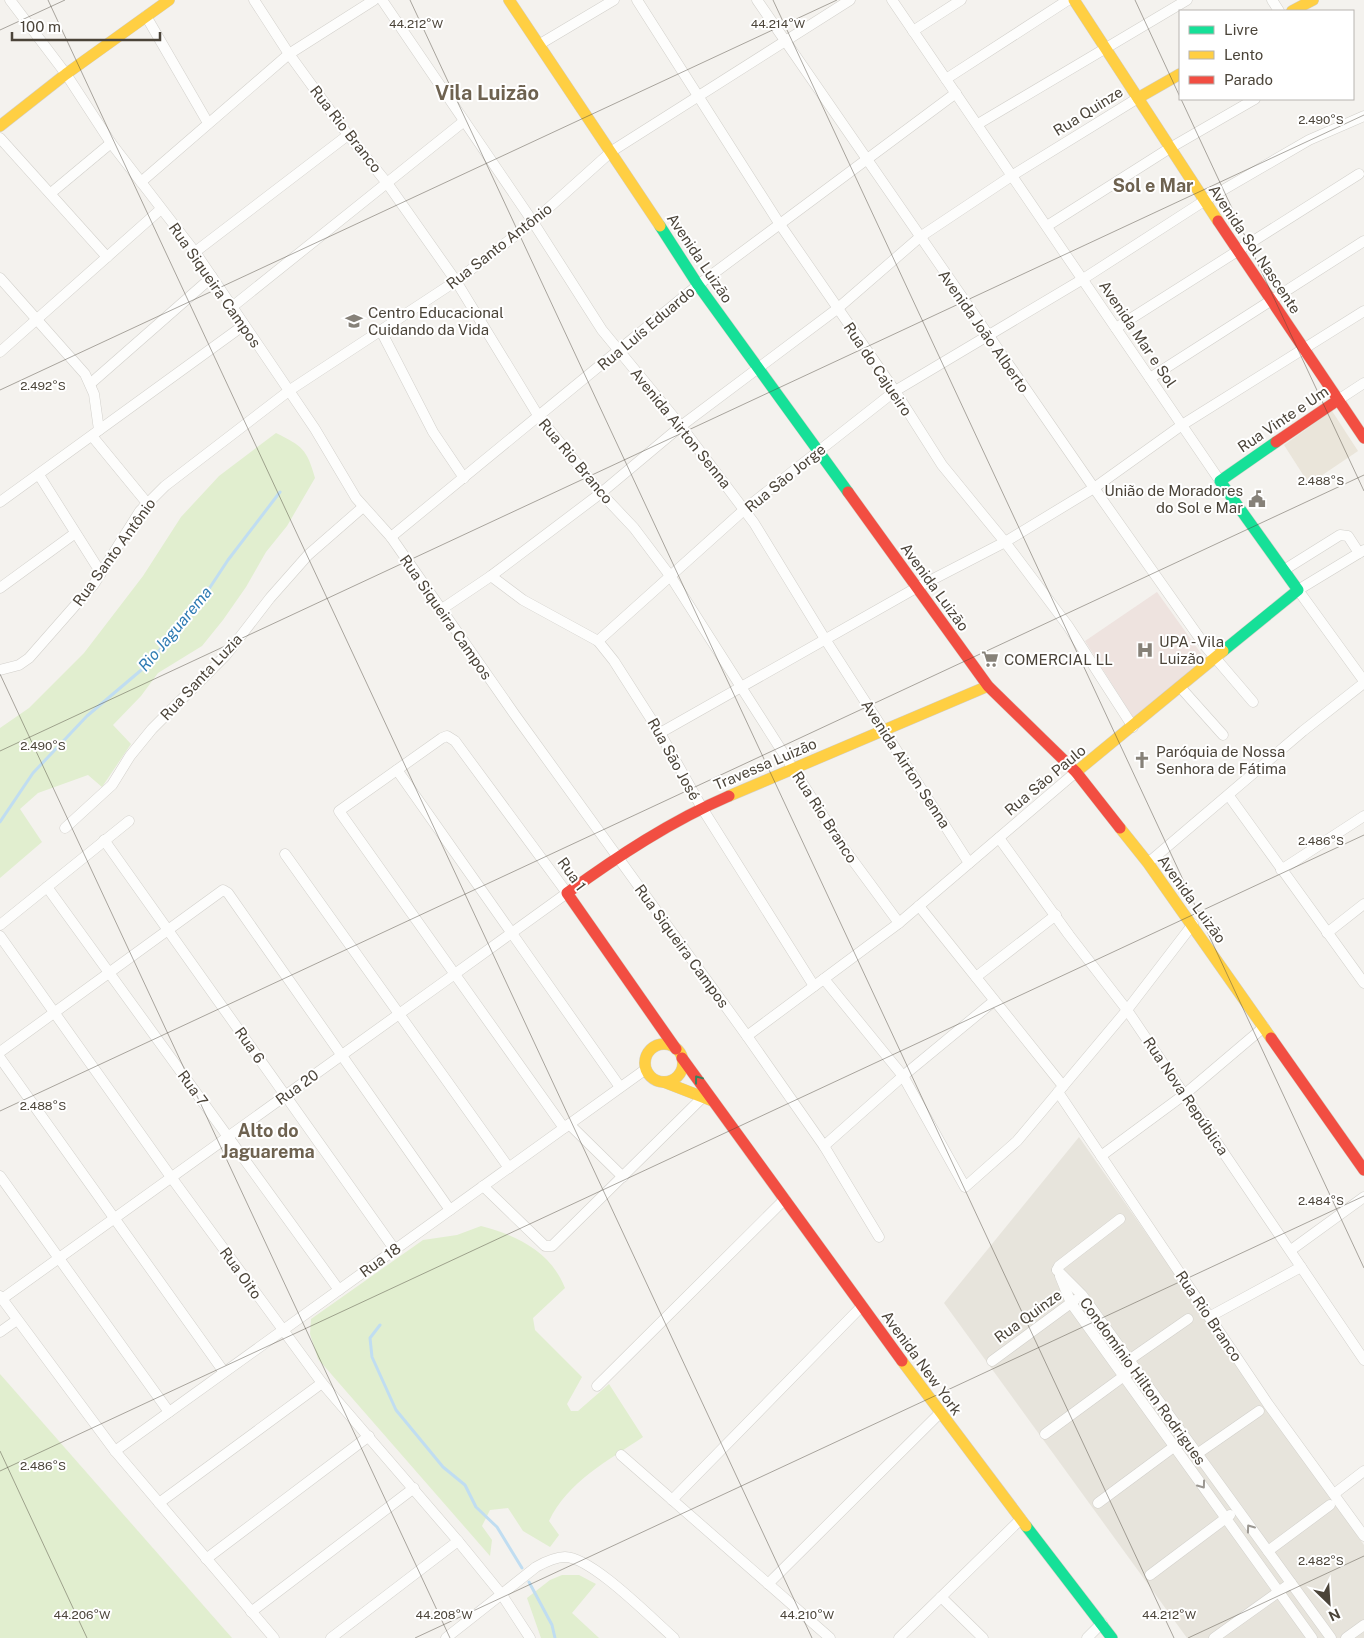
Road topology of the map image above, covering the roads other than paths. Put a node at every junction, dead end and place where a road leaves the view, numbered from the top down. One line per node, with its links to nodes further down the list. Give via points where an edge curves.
1 (10, 0): 24 (street, Rua Siqueira Campos)
2 (169, 0): 18 (street)
3 (254, 0): 23 (street, Rua Rio Branco)
4 (374, 0): 23 (street)
5 (382, 0): 32 (street, Avenida Airton Senna)
6 (509, 0): 21 (street, Avenida Luizão)
7 (614, 0): 21 (street)
8 (637, 0): 28 (street, Rua do Cajueiro)
9 (757, 0): 20 (street, Avenida João Alberto)
10 (850, 0): 20 (street, Rua Santo Antônio)
11 (892, 0): 19 (street, Avenida Mar e Sol)
12 (961, 0): 19 (street)
13 (1068, 0): 26 (street)
14 (1074, 0): 22 (street, Avenida Sol Nascente)
15 (1188, 0): 22 (street)
16 (1313, 0): 17 (street)
17 (1294, 10)
18 (146, 16): 24 (street); 33 (street)
19 (913, 31): 26 (street, Avenida Mar e Sol)
20 (785, 41): 28 (street, Rua Santo Antônio); 41 (street, Avenida João Alberto)
21 (540, 44): 40 (street, Avenida Luizão)
22 (1105, 49): 29 (street, Avenida Sol Nascente); 34 (street)
23 (289, 54): 33 (street); 36 (street, Rua Rio Branco)
24 (66, 74): 35 (street); 38 (street, Rua Siqueira Campos)
25 (1179, 75): 29 (street, Rua Quinze)
26 (946, 79): 27 (street, Avenida Mar e Sol)
27 (956, 93): 34 (street, Avenida Mar e Sol); 41 (street, Rua Luís Eduardo)
28 (698, 95): 40 (street, Rua Santo Antônio); 50 (street, Rua do Cajueiro)
29 (1138, 98): 39 (street, Avenida Sol Nascente); 43 (street, Rua Quinze)
30 (1253, 100): 39 (street)
31 (1364, 116): 47 (street, Rua São Jorge, via 1327,131)
32 (463, 122): 45 (street); 49 (street, Avenida Airton Senna)
33 (208, 123): 44 (street)
34 (978, 124): 43 (street, Avenida Mar e Sol)
35 (0, 126)
36 (348, 135): 45 (street, Rua Rio Branco); 54 (street)
37 (0, 138): 46 (street)
38 (111, 143): 44 (street, Rua Siqueira Campos); 46 (street)
39 (1170, 148): 47 (street, Avenida Sol Nascente); 51 (street)
40 (612, 151): 49 (street, Rua Santo Antônio); 61 (street, Avenida Luizão)
41 (868, 158): 50 (street, Rua Luís Eduardo); 52 (street, Avenida João Alberto)
42 (1359, 174): 55 (street)
43 (1013, 175): 51 (street, Avenida Mar e Sol); 52 (street, Rua Quinze)
44 (141, 182): 48 (street, Rua Siqueira Campos)
45 (388, 183): 60 (street, Rua Rio Branco); 63 (street)
46 (51, 193): 56 (street)
47 (1204, 201): 55 (street, Avenida Sol Nascente); 59 (street, Rua São Jorge)
48 (161, 209): 54 (street, Rua Siqueira Campos); 56 (street)
49 (533, 222): 60 (street, Rua Santo Antônio); 72 (street, Avenida Airton Senna)
50 (779, 223): 61 (street, Rua Luís Eduardo); 64 (street, Rua do Cajueiro)
51 (1047, 226): 59 (street, Avenida Mar e Sol)
52 (920, 237): 64 (street, Rua Quinze); 70 (street, Avenida João Alberto)
53 (1364, 241): 62 (street)
54 (195, 252): 57 (street, Rua Siqueira Campos)
55 (1238, 252): 62 (street, Avenida Sol Nascente); 68 (street)
56 (107, 258): 66 (street)
57 (212, 277): 63 (street, Rua Siqueira Campos); 77 (street)
58 (0, 278): 66 (street)
59 (1083, 279): 68 (street, Avenida Mar e Sol); 70 (street, Rua São Jorge)
60 (456, 281): 69 (street, Rua Santo Antônio); 81 (street, Rua Rio Branco)
61 (698, 285): 72 (street, Rua Luís Eduardo); 74 (street, Avenida Luizão)
62 (1270, 300): 71 (street, Avenida Sol Nascente); 75 (street)
63 (232, 307): 67 (street, Rua Siqueira Campos)
64 (837, 309): 74 (street, Rua Quinze); 79 (street, Rua do Cajueiro)
65 (1364, 311): 71 (street)
66 (36, 320): 73 (street); 77 (street, via 80,365)
67 (244, 325): 78 (street, Rua Siqueira Campos); 84 (street)
68 (1116, 328): 75 (street, Avenida Mar e Sol)
69 (380, 331): 78 (street, Rua Santo Antônio); 88 (street, via 433,432)
70 (987, 336): 79 (street, Rua São Jorge); 90 (street, Avenida João Alberto)
71 (1304, 350): 80 (street, Avenida Sol Nascente); 82 (street)
72 (618, 351): 81 (street, Rua Luís Eduardo); 83 (street, Avenida Airton Senna)
73 (0, 352)
74 (758, 368): 83 (street, Rua Quinze); 86 (street, Avenida Luizão)
75 (1150, 378): 82 (street, Avenida Mar e Sol)
76 (1364, 383): 80 (street, Rua Vinte e Um)
77 (90, 384): 84 (street)
78 (290, 390): 93 (street, Rua Santo Antônio); 94 (street, Rua Siqueira Campos)
79 (895, 391): 86 (street, Rua São Jorge); 98 (street, Rua do Cajueiro, via 942,465)
80 (1338, 400): 85 (street, Avenida Sol Nascente); 89 (street, Rua Vinte e Um)
81 (539, 417): 88 (street, Rua Luís Eduardo); 91 (street, Rua Rio Branco)
82 (1182, 425): 89 (street, Avenida Mar e Sol); 90 (street)
83 (681, 426): 91 (street, Rua Quinze); 95 (street, Avenida Airton Senna)
84 (96, 433): 87 (street); 93 (street)
85 (1364, 438)
86 (819, 450): 95 (street, Rua São Jorge); 105 (street, Avenida Luizão)
87 (39, 476): 92 (street); 96 (street)
88 (464, 478): 97 (street, Rua Luís Eduardo)
89 (1220, 481): 100 (street, Avenida Mar e Sol)
90 (1094, 488): 98 (street); 110 (street, Avenida João Alberto)
91 (601, 493): 102 (street, Rua Quinze); 103 (street, Rua Rio Branco, via 634,528)
92 (0, 502)
93 (146, 503): 101 (street, Rua Santo Antônio)
94 (363, 507): 97 (street, Rua Siqueira Campos); 128 (street, Rua Santa Luzia, via 308,555 226,655 152,729 112,785)
95 (745, 510): 103 (street, Rua São Jorge); 108 (street, Avenida Airton Senna)
96 (74, 534): 101 (street); 104 (street)
97 (390, 537): 107 (street, Rua Siqueira Campos)
98 (1005, 542): 105 (street); 117 (street, Rua do Cajueiro, via 1068,626)
99 (1362, 553): 100 (street, via 1348,536 1340,535); 106 (street, Rua São Paulo)
100 (1284, 570): 106 (street, Avenida Mar e Sol)
101 (101, 573): 111 (street, Rua Santo Antônio, via 61,623 23,663)
102 (491, 576): 107 (street, Rua Quinze); 109 (street, Rua São José, via 524,600)
103 (670, 577): 109 (street, Rua São Jorge); 114 (street, Rua Rio Branco)
104 (0, 588)
105 (916, 588): 108 (street); 113 (street, Avenida Luizão)
106 (1298, 590): 110 (street, Rua São Paulo); 112 (street, Avenida Mar e Sol)
107 (442, 609): 132 (street, Rua Siqueira Campos)
108 (824, 639): 114 (street); 118 (street, Avenida Airton Senna)
109 (598, 641): 119 (street, Rua São José, via 626,678)
110 (1216, 659): 115 (street, Rua São Paulo); 116 (street, Avenida João Alberto)
111 (0, 670)
112 (1363, 677): 124 (street)
113 (988, 686): 118 (street, Travessa Luizão); 123 (street, Avenida Luizão)
114 (742, 688): 119 (street); 121 (street, Rua Rio Branco)
115 (1181, 688): 117 (street, Rua São Paulo); 120 (street)
116 (1253, 702)
117 (1134, 727): 123 (street, Rua São Paulo)
118 (885, 730): 121 (street, Travessa Luizão); 133 (street, Avenida Airton Senna)
119 (660, 733): 125 (street, Rua São José)
120 (1223, 735)
121 (792, 768): 125 (street, Travessa Luizão); 141 (street, Rua Rio Branco, via 843,847)
122 (397, 770): 137 (street, Rua 1, via 442,738 447,736 456,741); 145 (street); 149 (street, via 339,811)
123 (1076, 772): 129 (street, Rua São Paulo); 134 (street, Avenida Luizão)
124 (1229, 796): 134 (street); 135 (street)
125 (702, 808): 132 (street, Travessa Luizão); 153 (street, Rua São José)
126 (1364, 816): 135 (street)
127 (129, 821): 130 (street)
128 (65, 828)
129 (998, 838): 133 (street, Rua São Paulo); 140 (street, Rua Nova República)
130 (104, 840): 136 (street); 144 (street, Rua 6)
131 (285, 854): 157 (street)
132 (617, 857): 137 (street, Travessa Luizão); 160 (street, Rua Siqueira Campos)
133 (969, 863): 139 (street, Rua São Paulo)
134 (1148, 863): 142 (street, Avenida Luizão)
135 (1281, 870): 146 (street)
136 (46, 887): 143 (street); 148 (street, Rua 7)
137 (567, 893): 145 (street, Rua 20); 158 (street, Rua 1)
138 (1364, 904): 146 (street)
139 (919, 906): 141 (street, Rua São Paulo); 150 (street, Rua Rio Branco)
140 (1056, 915): 150 (street); 155 (street, Rua Nova República)
141 (899, 923): 151 (street, Rua São Paulo)
142 (1193, 924): 155 (street); 159 (street, Avenida Luizão)
143 (0, 925)
144 (168, 930): 148 (street); 164 (street, via 220,891 228,893); 172 (street, Rua 6)
145 (512, 933): 149 (street, Rua 20); 169 (street)
146 (1327, 933): 152 (street)
147 (0, 936): 156 (street, Rua Oito)
148 (110, 974): 156 (street); 175 (street, Rua 7)
149 (455, 974): 157 (street, Rua 20); 174 (street)
150 (976, 978): 154 (street, Rua Rio Branco)
151 (824, 979): 153 (street, Rua São Paulo); 167 (street)
152 (1364, 983)
153 (814, 986): 160 (street, Rua São Paulo)
154 (994, 1001): 167 (street); 170 (street, Rua Rio Branco)
155 (1128, 1010): 170 (street); 171 (street, Rua Nova República)
156 (54, 1013): 162 (street); 181 (street, Rua Oito)
157 (399, 1014): 164 (street, Rua 20); 179 (street)
158 (661, 1027): 161 (street, via 663,1038); 163 (street, Rua 1)
159 (1264, 1027): 171 (street); 178 (street, Avenida Luizão)
160 (747, 1036): 176 (street, Rua Siqueira Campos)
161 (656, 1046): 163 (street, via 666,1044); 166 (street, via 648,1053)
162 (0, 1052)
163 (679, 1053): 168 (street, via 683,1063 679,1074); 173 (street, Avenida New York, one-way to 163)
164 (342, 1055): 172 (street, Rua 20); 186 (street)
165 (0, 1058): 187 (street)
166 (646, 1069): 168 (street, via 653,1078); 169 (street, Rua 18)
167 (903, 1076): 170 (street, via 965,1187 1017,1141); 176 (street)
168 (664, 1082): 173 (street)
169 (620, 1087): 174 (street, Rua 18)
170 (1061, 1089): 177 (street, Rua Rio Branco)
171 (1185, 1094): 177 (street); 191 (street, Rua Nova República)
172 (285, 1095): 175 (street, Rua 20); 190 (street, Rua 6)
173 (709, 1099): 182 (street); 185 (street, Avenida New York)
174 (566, 1126): 179 (street, Rua 18); 182 (street)
175 (228, 1137): 181 (street, Rua 20); 195 (street, Rua 7)
176 (824, 1146): 189 (street, Rua Siqueira Campos)
177 (1101, 1156): 200 (street, Rua Rio Branco)
178 (1362, 1161)
179 (509, 1168): 183 (street, Rua 18)
180 (0, 1176): 192 (street)
181 (172, 1177): 187 (street, Rua 20); 203 (street, Rua Oito)
182 (623, 1177): 183 (street, via 549,1248)
183 (483, 1186): 186 (street, Rua 18)
184 (1364, 1197): 191 (street)
185 (785, 1199): 199 (street, Avenida New York); 211 (street)
186 (450, 1210): 190 (street, Rua 18)
187 (114, 1218): 192 (street, Rua 20); 208 (street)
188 (1120, 1218): 194 (street)
189 (879, 1236)
190 (395, 1250): 195 (street, Rua 18)
191 (1291, 1250): 193 (street, Rua Nova República)
192 (58, 1258): 197 (street, Rua 20); 213 (street)
193 (1301, 1267): 200 (street); 205 (street, Rua Nova República)
194 (1057, 1270): 196 (street, Condomínio Hilton Rodrigues); 198 (street, Condomínio Hilton Rodrigues)
195 (339, 1290): 203 (street, Rua 18)
196 (1082, 1295): 198 (street, Rua Quinze); 207 (street, Condomínio Hilton Rodrigues)
197 (1, 1297): 202 (street)
198 (1071, 1303): 206 (street, Rua Quinze); 209 (street, Condomínio Hilton Rodrigues)
199 (862, 1306): 214 (street, Avenida New York); 225 (street)
200 (1209, 1316): 224 (street, Rua Rio Branco)
201 (1188, 1319): 207 (street)
202 (17, 1320): 204 (street); 219 (street)
203 (283, 1330): 208 (street, Rua 18); 210 (street, Rua Oito)
204 (0, 1332)
205 (1364, 1360)
206 (992, 1362)
207 (1132, 1364): 209 (street); 217 (street, Condomínio Hilton Rodrigues)
208 (224, 1372): 213 (street, Rua 18)
209 (1124, 1376): 215 (street); 218 (street, Condomínio Hilton Rodrigues)
210 (322, 1383): 216 (street, Rua Oito); 226 (street)
211 (597, 1386)
212 (1259, 1411): 220 (street)
213 (169, 1412): 219 (street, Rua 18)
214 (940, 1413): 231 (street, Avenida New York); 238 (street)
215 (1045, 1434)
216 (369, 1436): 223 (street, Rua Oito); 235 (street)
217 (1186, 1438): 218 (street); 220 (street, Condomínio Hilton Rodrigues)
218 (1174, 1446): 227 (street); 230 (street, Condomínio Hilton Rodrigues, one-way to 230)
219 (115, 1451): 226 (street)
220 (1197, 1454): 229 (street, Condomínio Hilton Rodrigues)
221 (621, 1455): 225 (street)
222 (1364, 1472): 224 (street)
223 (414, 1488): 233 (street, Rua Oito); 242 (street)
224 (1334, 1494): 232 (street, Rua Rio Branco)
225 (672, 1500): 238 (street)
226 (159, 1503): 235 (street)
227 (1098, 1503)
228 (1330, 1505): 234 (street)
229 (1237, 1509): 230 (street); 234 (street, Condomínio Hilton Rodrigues, one-way to 229)
230 (1226, 1518): 236 (street); 239 (street, Condomínio Hilton Rodrigues)
231 (1021, 1519): 241 (street); 243 (street, Avenida New York)
232 (1364, 1536)
233 (458, 1540): 240 (street, Rua Oito); 246 (street)
234 (1268, 1551): 237 (street, Condomínio Hilton Rodrigues)
235 (206, 1558): 242 (street)
236 (1150, 1575)
237 (1291, 1583): 239 (street); 257 (street, Condomínio Hilton Rodrigues)
238 (768, 1584): 250 (street)
239 (1279, 1592): 255 (street); 256 (street, Condomínio Hilton Rodrigues)
240 (502, 1594): 247 (street); 248 (street, Rua Oito); 249 (street, via 536,1567 551,1559 566,1557 592,1567)
241 (941, 1597): 251 (street); 252 (street)
242 (251, 1612): 245 (street)
243 (1102, 1623): 253 (street); 254 (street, Avenida New York)
244 (1364, 1625): 258 (street)
245 (274, 1638)
246 (331, 1638)
247 (446, 1638)
248 (530, 1638)
249 (674, 1638)
250 (830, 1638)
251 (899, 1638)
252 (984, 1638)
253 (1087, 1638)
254 (1112, 1638)
255 (1214, 1638)
256 (1312, 1638)
257 (1331, 1638)
258 (1346, 1638)

